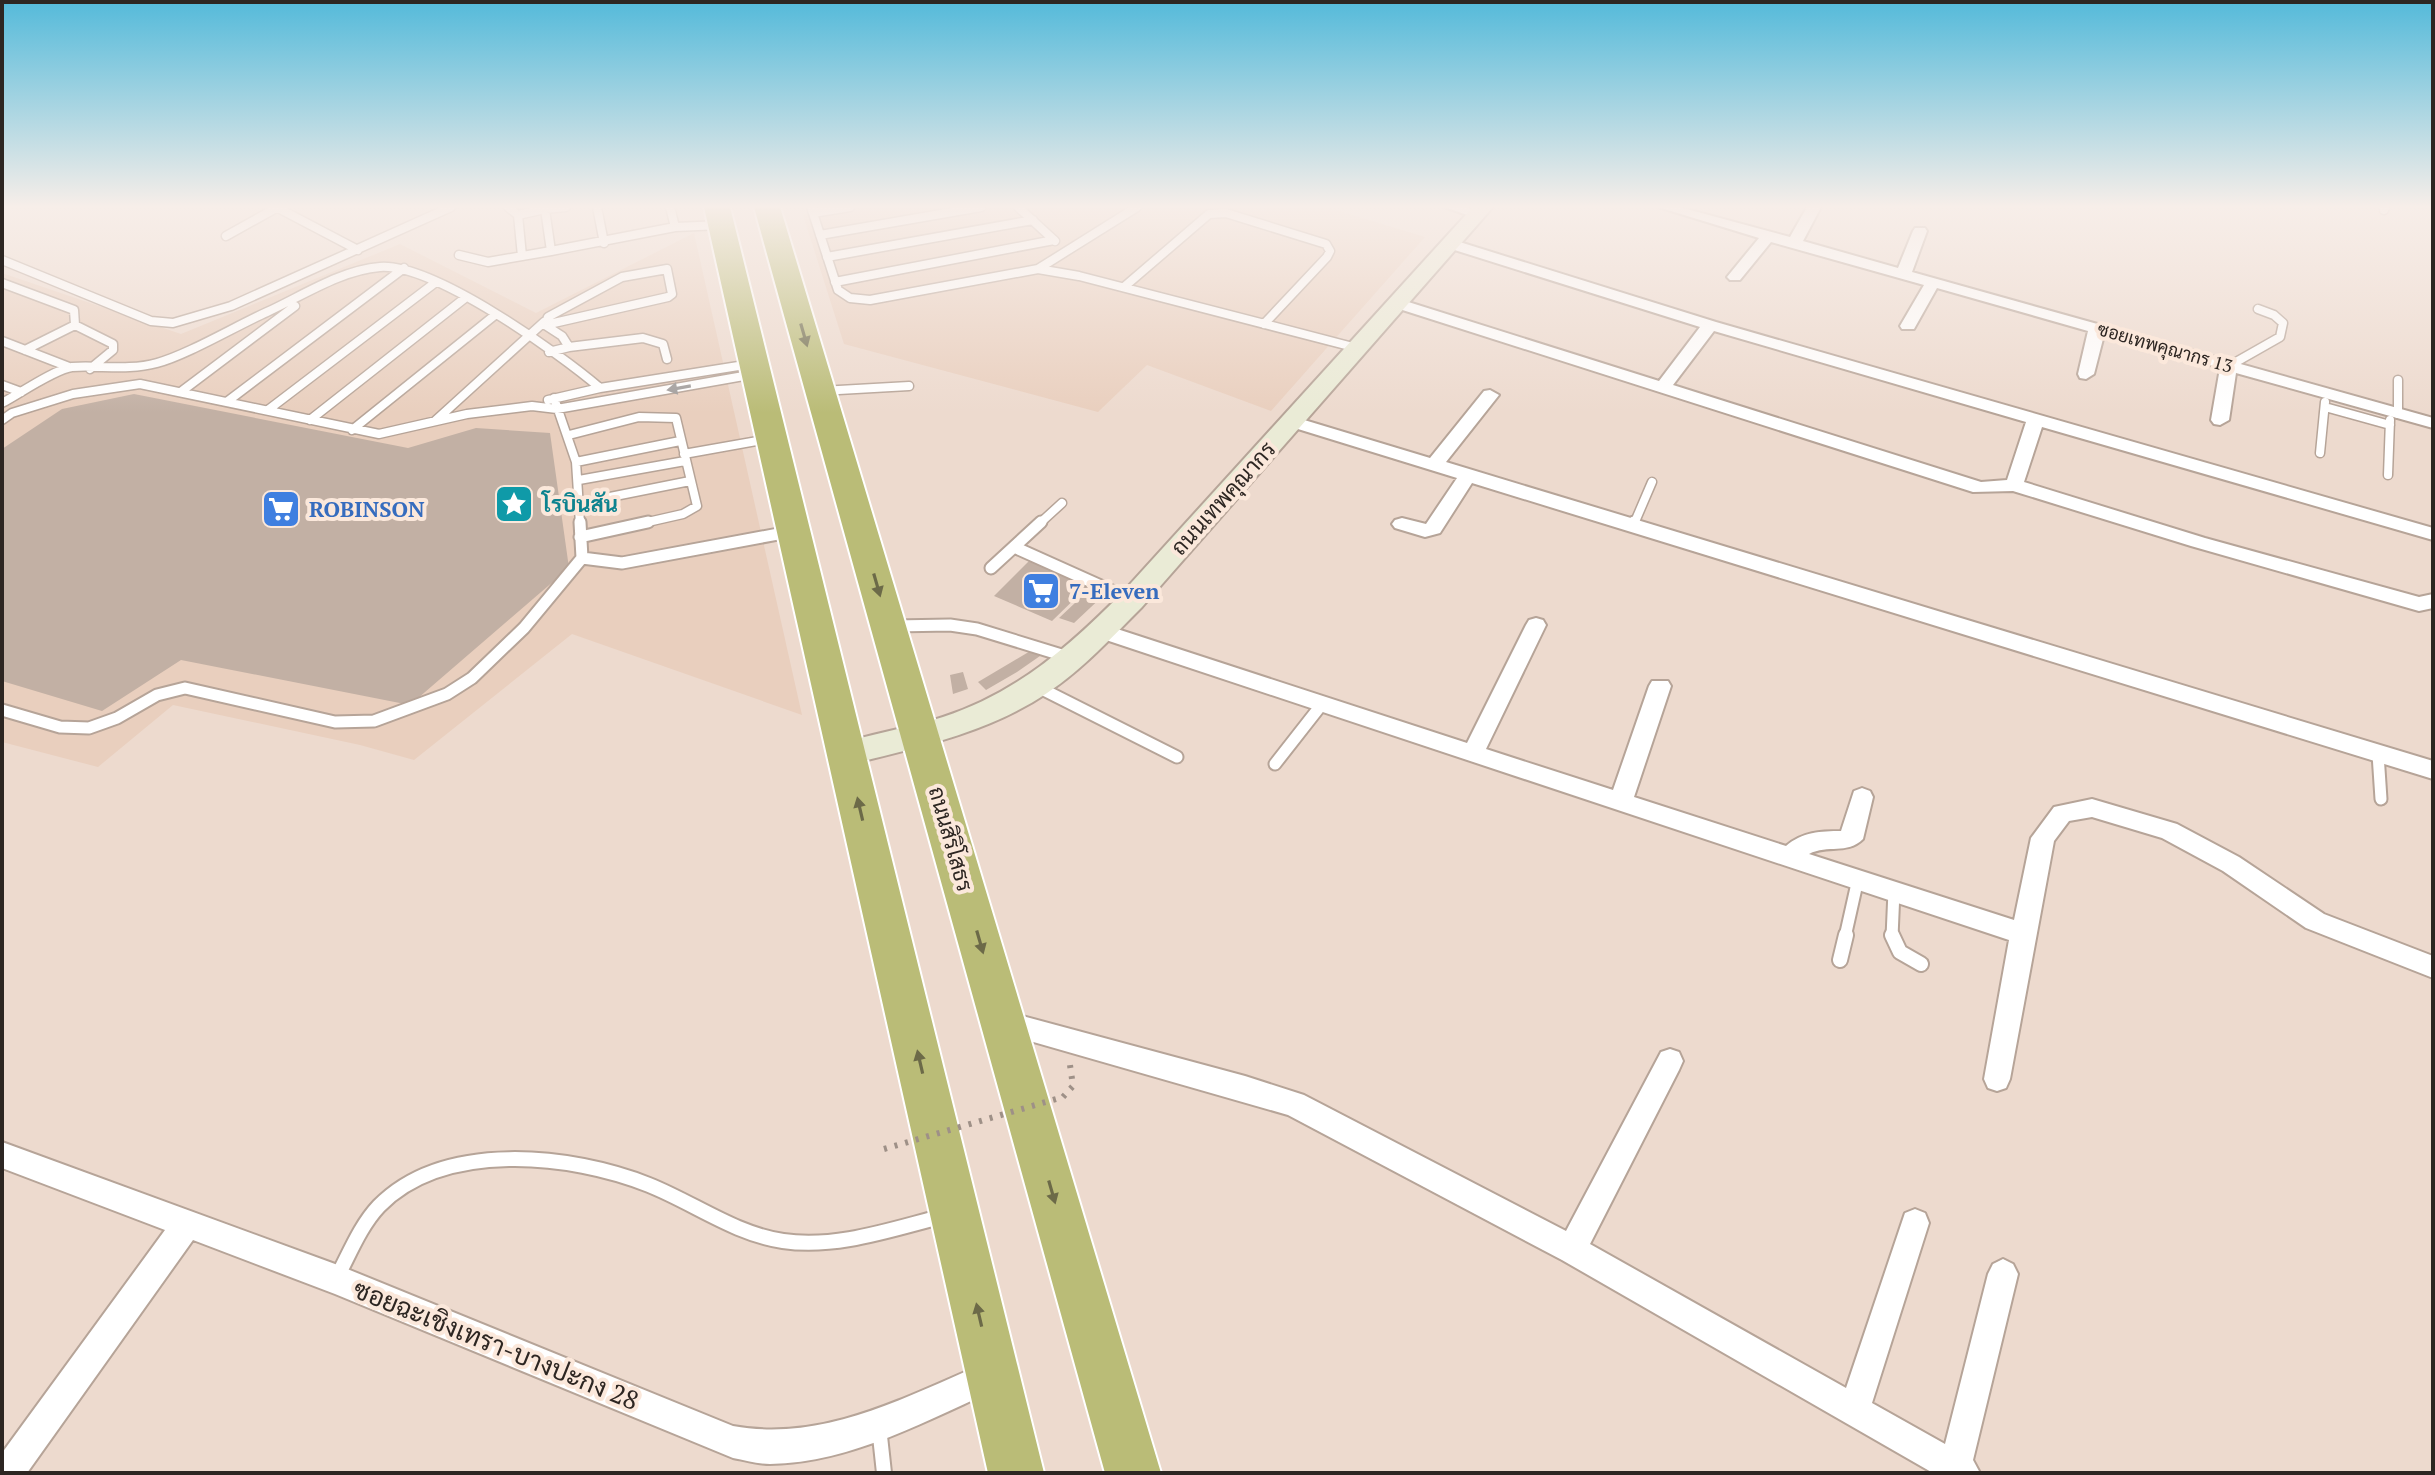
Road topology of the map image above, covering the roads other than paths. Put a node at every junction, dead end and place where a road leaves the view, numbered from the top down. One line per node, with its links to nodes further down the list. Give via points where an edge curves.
1 (41, 276): 2 (lane, via 151,321 173,323 231,306)
2 (299, 276)
3 (348, 276): 24 (lane)
4 (394, 276): 60 (lane)
5 (422, 276): 19 (lane)
6 (629, 276): 29 (lane)
7 (668, 276): 29 (lane, via 668,297)
8 (734, 276): 46 (highway)
9 (787, 276): 55 (highway, ถนนสิริโสธร, one-way to 55)
10 (833, 276): 20 (lane)
11 (867, 276): 20 (lane)
12 (1001, 276): 20 (lane, via 870,300 850,298)
13 (1071, 276): 23 (lane)
14 (1137, 276): 23 (lane)
15 (1309, 276): 30 (lane)
16 (1421, 276): 26 (main road, ถนนเทพคุณากร)
17 (1552, 276): 32 (street)
18 (1910, 276): 21 (street, ซอยเทพคุณากร 13)
19 (436, 282): 25 (lane); 64 (lane)
20 (835, 282)
21 (1933, 282): 33 (street); 34 (street, ซอยเทพคุณากร 13)
22 (2, 283): 31 (lane, via 74,310)
23 (1124, 287): 30 (lane)
24 (311, 293): 42 (lane); 54 (lane)
25 (465, 298): 28 (lane); 67 (lane)
26 (1396, 303): 38 (main road, ถนนเทพคุณากร); 52 (street)
27 (2258, 309): 43 (lane, via 2283,323 2280,337)
28 (495, 315): 35 (lane); 73 (lane)
29 (545, 323): 35 (lane); 37 (lane)
30 (1264, 324): 38 (lane)
31 (75, 325): 39 (lane); 45 (lane, via 113,344 113,350)
32 (1710, 325): 52 (street); 70 (street)
33 (1908, 326)
34 (2097, 329): 43 (street, ซอยเทพคุณากร 13); 47 (street)
35 (529, 333): 40 (lane); 71 (lane)
36 (2, 341): 39 (lane)
37 (569, 347): 40 (lane); 41 (lane, via 643,338 663,344)
38 (1357, 348): 69 (main road, ถนนเทพคุณากร)
39 (25, 350): 44 (lane)
40 (549, 352): 53 (lane)
41 (667, 359)
42 (158, 363): 45 (lane); 49 (lane)
43 (2229, 366): 59 (street, ซอยเทพคุณากร 13); 68 (street)
44 (69, 367): 45 (lane); 56 (lane)
45 (90, 369)
46 (755, 369): 53 (lane); 63 (lane, one-way to 63); 75 (highway)
47 (2086, 374)
48 (2398, 380): 65 (lane)
49 (140, 384): 54 (lane); 66 (lane, via 73,394)
50 (2, 385): 56 (lane)
51 (909, 386): 55 (lane)
52 (1663, 387): 86 (street, via 1980,488)
53 (600, 388): 58 (lane)
54 (182, 391): 60 (lane)
55 (821, 391): 100 (highway, ถนนสิริโสธร, one-way to 100)
56 (21, 392): 61 (lane)
57 (1490, 395): 80 (street)
58 (554, 398): 62 (lane); 63 (lane)
59 (2325, 400): 65 (street, ซอยเทพคุณากร 13); 77 (lane)
60 (228, 401): 64 (lane)
61 (2, 403)
62 (532, 406): 63 (lane); 71 (lane)
63 (557, 409): 74 (lane)
64 (268, 410): 67 (lane)
65 (2393, 417): 72 (street, ซอยเทพคุณากร 13); 82 (lane)
66 (2, 420)
67 (310, 420): 73 (lane)
68 (2220, 420)
69 (1291, 421): 80 (street); 97 (main road, ถนนเทพคุณากร)
70 (2035, 421): 86 (street); 92 (street)
71 (435, 422): 73 (lane, via 379,434)
72 (2433, 423)
73 (352, 430)
74 (569, 435): 76 (lane, via 667,414 676,418); 79 (lane)
75 (772, 438): 78 (lane); 91 (highway)
76 (680, 441): 78 (lane); 79 (lane)
77 (2320, 453)
78 (684, 457): 83 (lane); 84 (lane)
79 (576, 462): 83 (lane)
80 (1435, 464): 81 (street)
81 (1468, 475): 89 (street, via 1433,529); 90 (street)
82 (2388, 475)
83 (579, 480): 87 (lane)
84 (690, 481): 87 (lane); 93 (lane, via 697,506 692,511)
85 (1652, 482): 90 (lane)
86 (2014, 485): 98 (street, via 2419,604)
87 (580, 503): 93 (lane)
88 (1062, 503): 94 (lane)
89 (1402, 524)
90 (1633, 525): 109 (street)
91 (795, 531): 95 (lane, via 622,563); 108 (highway)
92 (2433, 534)
93 (580, 537): 95 (lane)
94 (1014, 547): 96 (lane); 97 (lane)
95 (582, 558): 106 (lane, via 524,628 472,678 447,694 374,721 335,722 185,688 151,696 96,728 71,730)
96 (991, 568)
97 (1132, 600): 101 (main road, ถนนเทพคุณากร)
98 (2433, 601)
99 (1536, 625): 110 (street)
100 (889, 627): 102 (lane, via 977,629); 107 (highway, ถนนสิริโสธร)
101 (1101, 631): 102 (main road, ถนนเทพคุณากร); 105 (street)
102 (1073, 659): 103 (main road, ถนนเทพคุณากร)
103 (1036, 686): 107 (main road, ถนนเทพคุณากร, via 999,707); 111 (lane)
104 (1660, 686): 116 (street)
105 (1322, 704): 110 (street); 112 (lane)
106 (2, 710)
107 (921, 735): 108 (main road, ถนนเทพคุณากร); 124 (highway, ถนนสิริโสธร, one-way to 124)
108 (847, 753): 128 (highway, one-way to 108)
109 (2378, 754): 113 (street); 115 (lane)
110 (1472, 755): 116 (street)
111 (1177, 757)
112 (1275, 764)
113 (2433, 770)
114 (1862, 797): 117 (street, via 1855,832 1847,840 1812,841 1798,846)
115 (2381, 799)
116 (1620, 804): 117 (street)
117 (1789, 859): 118 (street)
118 (1858, 879): 119 (street); 121 (lane)
119 (1894, 891): 120 (street); 122 (lane, via 1895,950)
120 (2023, 934): 123 (street, via 2043,838 2062,813 2092,808 2169,831 2231,864 2315,921); 126 (street)
121 (1840, 960)
122 (1921, 964)
123 (2433, 967)
124 (1004, 1023): 131 (street, via 1294,1104); 141 (highway, ถนนสิริโสธร, one-way to 141)
125 (1670, 1061): 131 (street)
126 (1997, 1079)
127 (2, 1155): 130 (street, ซอยฉะเชิงเทรา-บางปะกง 28)
128 (955, 1214): 133 (lane, via 838,1240 783,1241 728,1224 651,1186 596,1167 486,1161 442,1168 400,1187 378,1206); 134 (highway, one-way to 128)
129 (1915, 1223): 135 (street)
130 (187, 1224): 133 (street, ซอยฉะเชิงเทรา-บางปะกง 28); 138 (street)
131 (1572, 1250): 135 (street)
132 (2003, 1274): 137 (street)
133 (335, 1279): 136 (street, ซอยฉะเชิงเทรา-บางปะกง 28, via 733,1442 767,1448 805,1444)
134 (993, 1375): 136 (street, ซอยฉะเชิงเทรา-บางปะกง 28); 140 (highway)
135 (1854, 1410): 137 (street)
136 (879, 1423): 139 (lane)
137 (1960, 1471)
138 (7, 1473)
139 (884, 1473)
140 (1016, 1473)
141 (1133, 1473)

